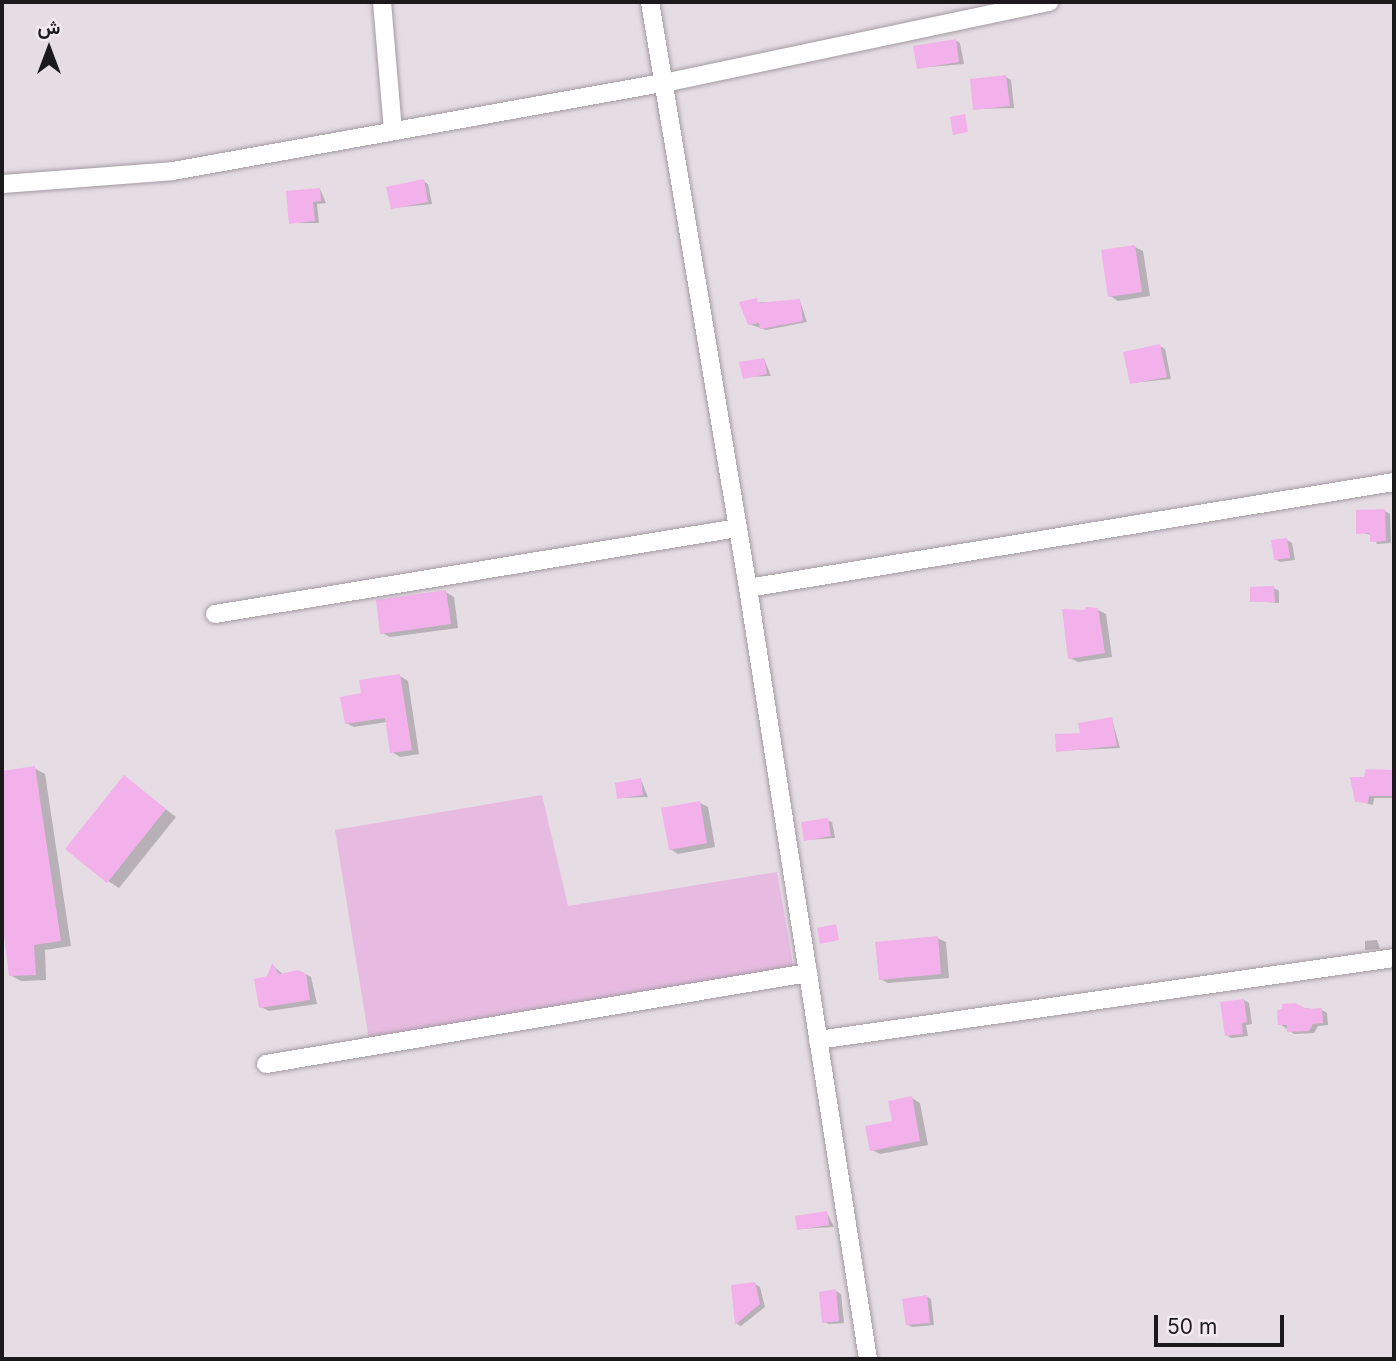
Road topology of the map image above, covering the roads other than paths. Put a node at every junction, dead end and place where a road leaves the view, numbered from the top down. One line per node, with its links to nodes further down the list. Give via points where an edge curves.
1 (382, 2): 5 (street)
2 (650, 2): 4 (street)
3 (1050, 2): 4 (street)
4 (664, 83): 5 (street); 8 (street)
5 (393, 131): 6 (street, via 173,171)
6 (2, 184)
7 (1394, 482): 9 (street)
8 (738, 528): 9 (street); 10 (street)
9 (748, 588): 12 (street)
10 (215, 614)
11 (1394, 958): 13 (street)
12 (808, 973): 13 (street); 14 (street)
13 (818, 1040): 15 (street)
14 (266, 1063)
15 (868, 1359)

